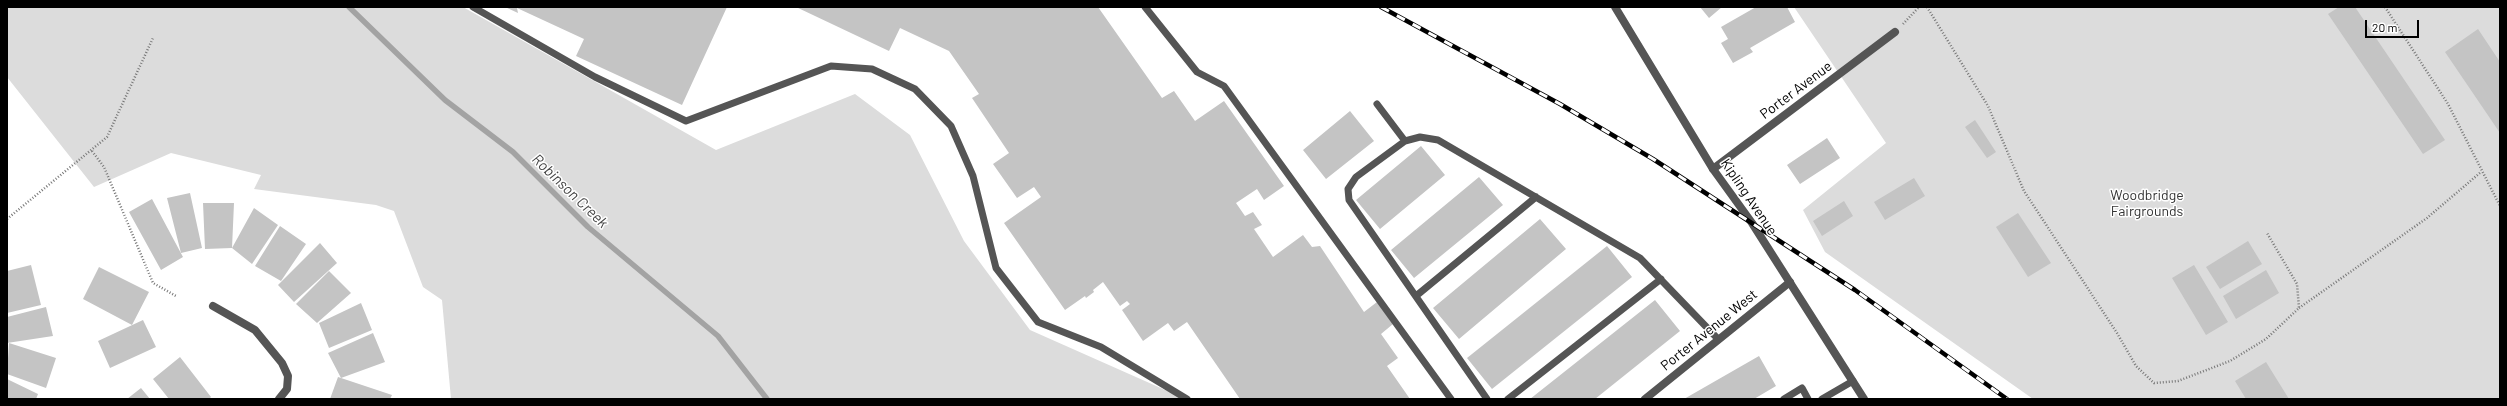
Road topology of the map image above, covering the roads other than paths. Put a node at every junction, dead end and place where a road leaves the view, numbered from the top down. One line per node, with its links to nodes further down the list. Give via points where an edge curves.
1 (472, 7): 16 (lane, via 594,77 686,121 831,66 872,69 916,88 951,126 973,176 996,268 1038,322 1101,347)
2 (1144, 7): 17 (lane, via 1197,72 1224,86)
3 (1615, 7): 7 (street, Kipling Avenue)
4 (1895, 32): 7 (street, Porter Avenue)
5 (1377, 104): 6 (lane)
6 (1405, 141): 8 (lane, via 1420,137 1438,140); 11 (lane, via 1356,178 1348,189 1349,200)
7 (1713, 169): 10 (street, Kipling Avenue)
8 (1536, 197): 9 (lane, via 1640,258); 11 (lane)
9 (1662, 279): 13 (lane, via 1682,304); 19 (lane)
10 (1790, 282): 13 (street, Porter Avenue West); 14 (street, Kipling Avenue)
11 (1416, 296): 18 (lane)
12 (213, 306): 15 (street, via 255,330 282,363 288,376 287,389)
13 (1718, 339): 20 (street, Porter Avenue West)
14 (1853, 381): 23 (lane); 24 (street, Kipling Avenue)
15 (279, 399)
16 (1187, 399)
17 (1451, 399)
18 (1487, 399)
19 (1508, 399)
20 (1645, 399)
21 (1784, 399): 22 (lane, via 1802,388)
22 (1808, 399)
23 (1822, 399)
24 (1864, 399)

